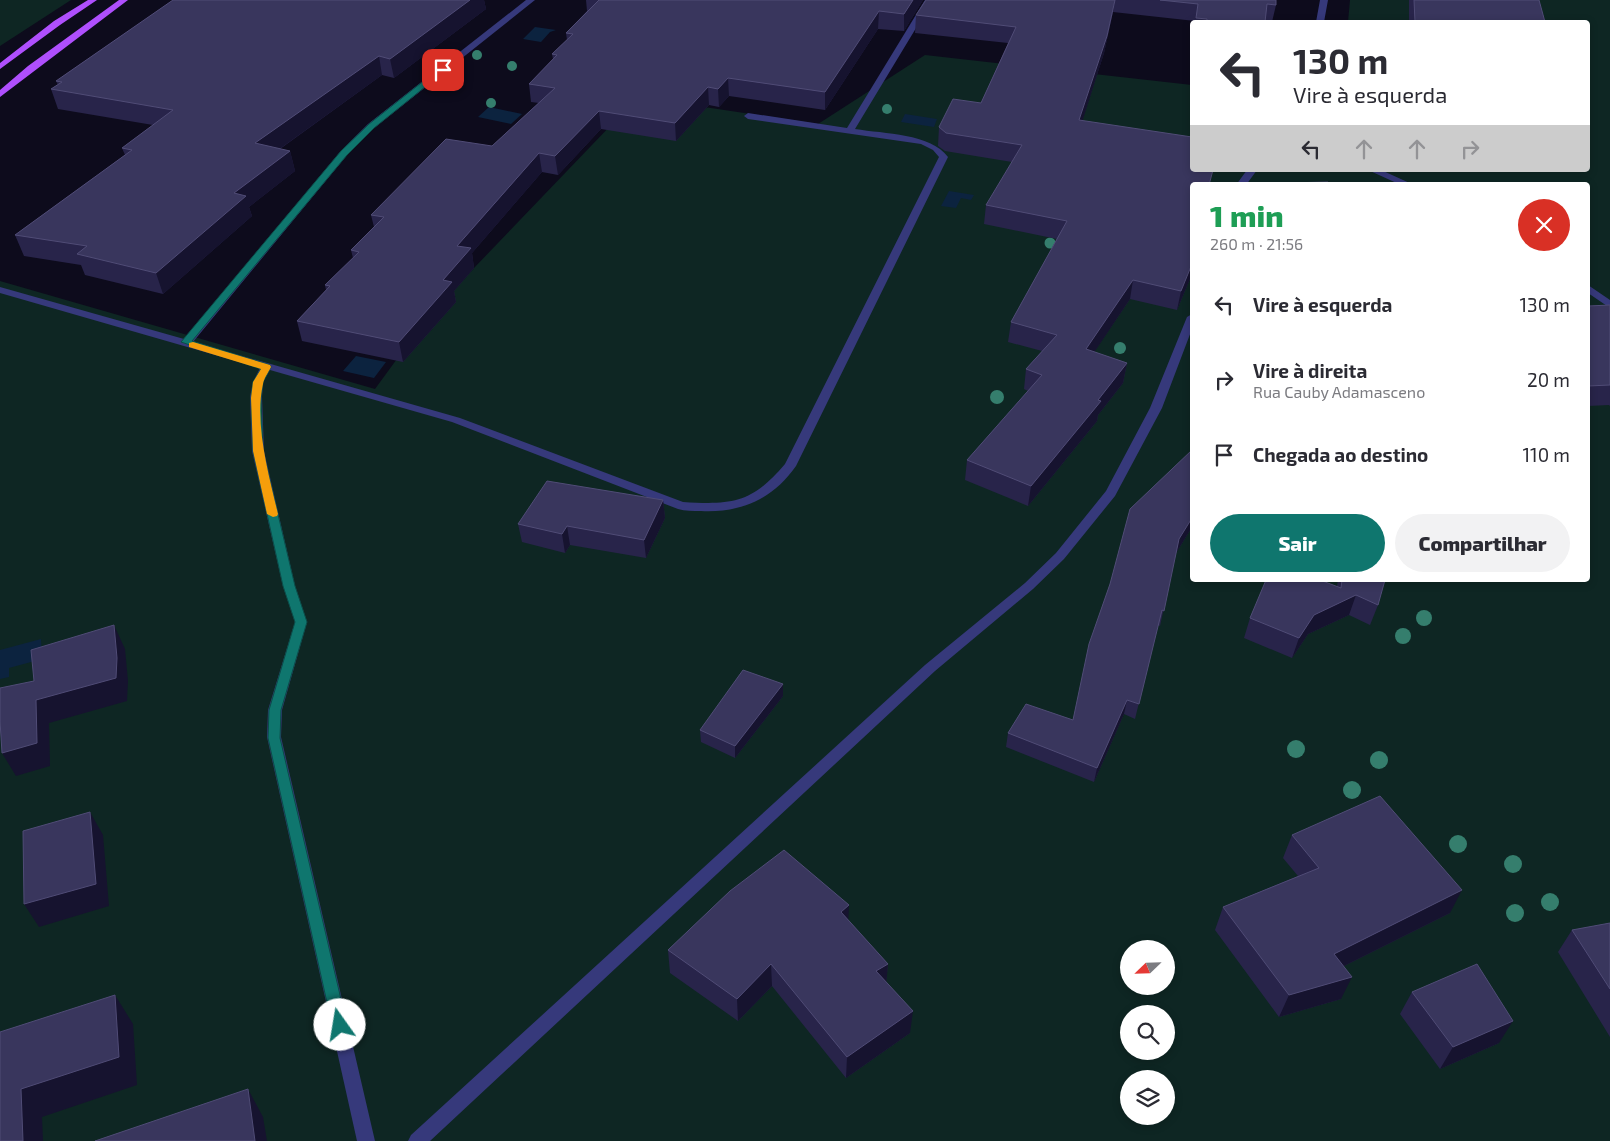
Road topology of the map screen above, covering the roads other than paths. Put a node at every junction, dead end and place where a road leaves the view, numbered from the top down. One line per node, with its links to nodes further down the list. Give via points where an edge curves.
1 (94, 0): 7 (main road)
2 (124, 0): 8 (main road)
3 (531, 0): 17 (street, via 364,133)
4 (929, 0): 10 (street)
5 (1324, 0): 6 (street)
6 (1320, 20)
7 (0, 67)
8 (0, 94)
9 (748, 116): 10 (street)
10 (850, 131): 18 (street, via 923,142 936,148 944,157 790,466 768,490 748,502 717,508 682,506 456,420)
11 (1378, 172): 12 (street)
12 (1402, 182)
13 (0, 290): 17 (street)
14 (1590, 290): 15 (street)
15 (1610, 305)
16 (1190, 322): 20 (street, via 1156,408 1111,493 1060,556 930,668)
17 (186, 342): 18 (street)
18 (266, 367): 19 (street, via 258,382 256,398 258,451 289,586 301,622 275,710 274,738)
19 (366, 1141)
20 (417, 1141)

